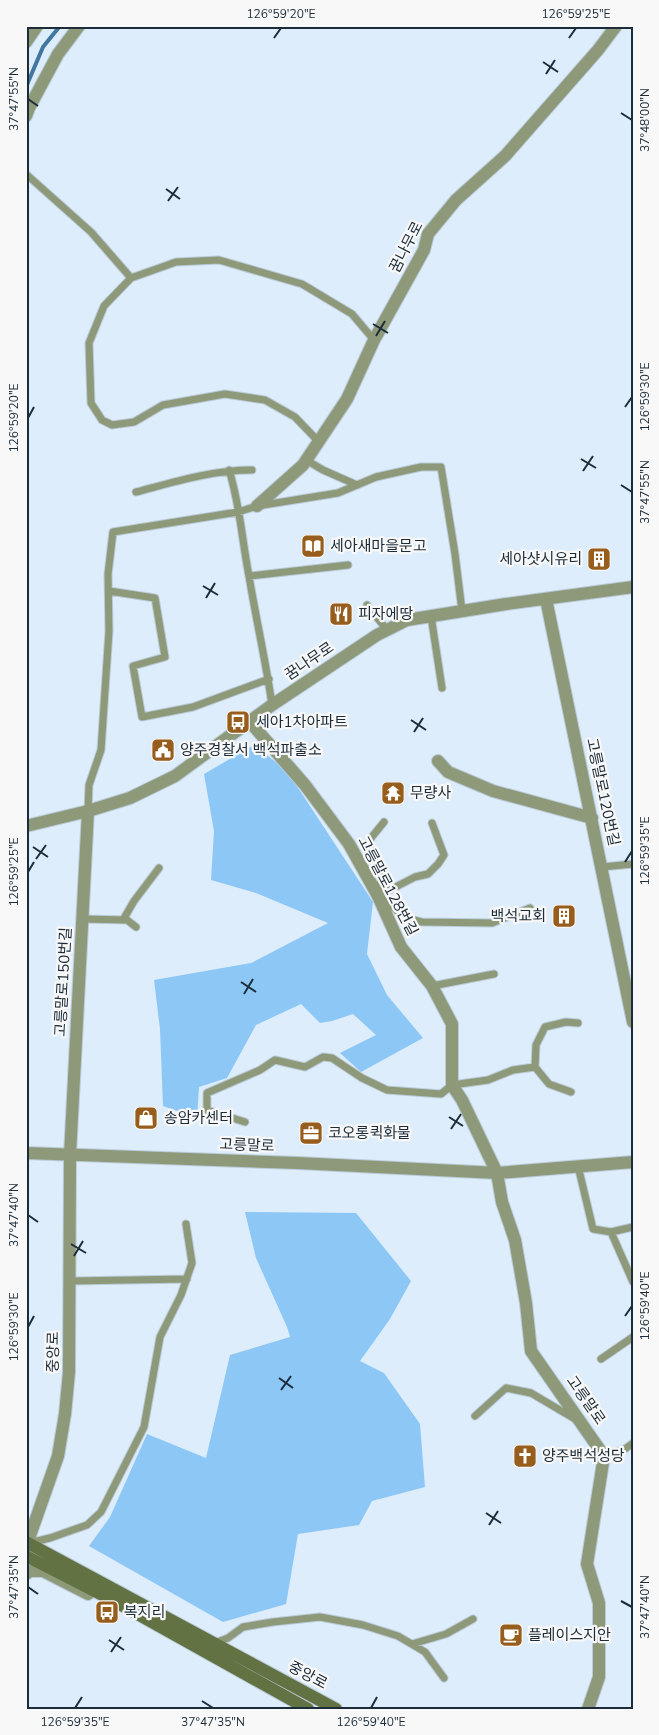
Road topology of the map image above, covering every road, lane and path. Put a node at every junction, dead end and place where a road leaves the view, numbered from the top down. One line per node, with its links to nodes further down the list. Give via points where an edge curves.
1 (37, 26): 4 (street)
2 (79, 26): 5 (street, via 58,54)
3 (616, 26): 8 (street, 꿈나무로, via 505,156 456,200 428,234 424,250)
4 (26, 42)
5 (26, 116)
6 (26, 174): 7 (lane, via 91,232)
7 (132, 278): 8 (lane, via 176,262 219,260 302,284 352,314); 9 (lane, via 104,306 89,343 91,403 102,420 112,425 134,422 162,405 225,394 265,400 295,417)
8 (374, 340): 9 (street, 꿈나무로, via 347,399)
9 (318, 441): 10 (street, 꿈나무로)
10 (306, 460): 13 (lane); 15 (street, 꿈나무로)
11 (229, 470): 12 (lane); 14 (lane); 16 (lane)
12 (252, 470)
13 (357, 484): 15 (lane, via 338,493); 23 (lane, via 421,467 441,467)
14 (136, 492)
15 (257, 506): 16 (lane)
16 (238, 512): 18 (lane); 20 (lane, via 113,532)
17 (348, 565): 18 (lane)
18 (248, 576): 26 (lane)
19 (633, 587): 21 (street, 꿈나무로)
20 (109, 591): 26 (lane, via 155,598 165,656 133,666 142,717 193,707); 31 (lane, via 101,750 89,785)
21 (546, 599): 23 (street, 꿈나무로); 32 (street, 고릉말로120번길)
22 (367, 605): 25 (lane)
23 (462, 611): 24 (street, 꿈나무로)
24 (432, 616): 25 (street, 꿈나무로, via 407,620); 27 (lane)
25 (387, 630): 28 (street, 꿈나무로)
26 (268, 679): 28 (lane)
27 (442, 688)
28 (272, 705): 29 (street, 꿈나무로)
29 (250, 722): 31 (street, 꿈나무로, via 175,776 130,798); 39 (street, 고릉말로128번길, via 305,785 349,844)
30 (438, 761): 32 (street, via 448,772 493,791)
31 (88, 811): 35 (street, 꿈나무로); 41 (street, 고릉말로150번길)
32 (592, 818): 37 (street, 고릉말로120번길)
33 (384, 822): 39 (lane, via 368,845 382,872)
34 (432, 823): 39 (lane, via 444,855 438,864 428,874 416,876)
35 (27, 825)
36 (633, 864): 37 (lane)
37 (602, 867): 46 (street, 고릉말로120번길)
38 (158, 868): 42 (lane)
39 (378, 896): 40 (lane, via 406,918 422,922 492,923); 45 (street, 고릉말로128번길, via 401,946)
40 (530, 908)
41 (83, 919): 42 (lane); 54 (street, 고릉말로150번길)
42 (123, 920): 43 (lane)
43 (136, 927)
44 (494, 974): 45 (lane)
45 (432, 986): 50 (street, 고릉말로128번길, via 452,1024)
46 (630, 997): 47 (street, 고릉말로120번길)
47 (633, 1022)
48 (578, 1023): 49 (lane, via 545,1027 536,1045)
49 (535, 1067): 50 (lane, via 513,1070 488,1080); 51 (lane, via 549,1084)
50 (452, 1084): 52 (lane, via 441,1094 387,1090 332,1058 324,1057 305,1067 275,1060 207,1093 207,1110); 57 (street)
51 (571, 1092)
52 (245, 1122)
53 (26, 1153): 54 (street, 고릉말로)
54 (70, 1155): 57 (street, 고릉말로); 62 (street, 중앙로)
55 (633, 1162): 56 (street, 고릉말로)
56 (578, 1166): 57 (street, 고릉말로); 60 (lane, via 593,1229)
57 (497, 1173): 67 (street, 고릉말로, via 502,1202 515,1240 530,1350)
58 (186, 1224): 61 (lane, via 192,1263)
59 (633, 1227): 60 (lane)
60 (612, 1232): 63 (lane)
61 (187, 1279): 62 (lane); 70 (lane, via 160,1337 144,1427 101,1512 87,1525)
62 (70, 1281): 70 (street, 중앙로, via 65,1414 58,1456)
63 (633, 1282)
64 (633, 1337): 65 (lane)
65 (601, 1359)
66 (475, 1416): 67 (lane, via 506,1388 531,1393)
67 (582, 1422): 69 (street, 고릉말로)
68 (633, 1443): 69 (lane)
69 (604, 1456): 79 (street, via 587,1564 599,1603 599,1677)
70 (27, 1547): 72 (main road, 중앙로); 74 (main road, 중앙로)
71 (26, 1574): 72 (street, via 43,1571 87,1594)
72 (116, 1602): 77 (main road, 중앙로)
73 (473, 1619): 75 (lane, via 446,1634)
74 (215, 1643): 75 (lane, via 243,1628 320,1617 372,1628); 78 (main road, 중앙로)
75 (412, 1644): 76 (lane, via 426,1652)
76 (444, 1678)
77 (308, 1709)
78 (336, 1709)
79 (588, 1709)

